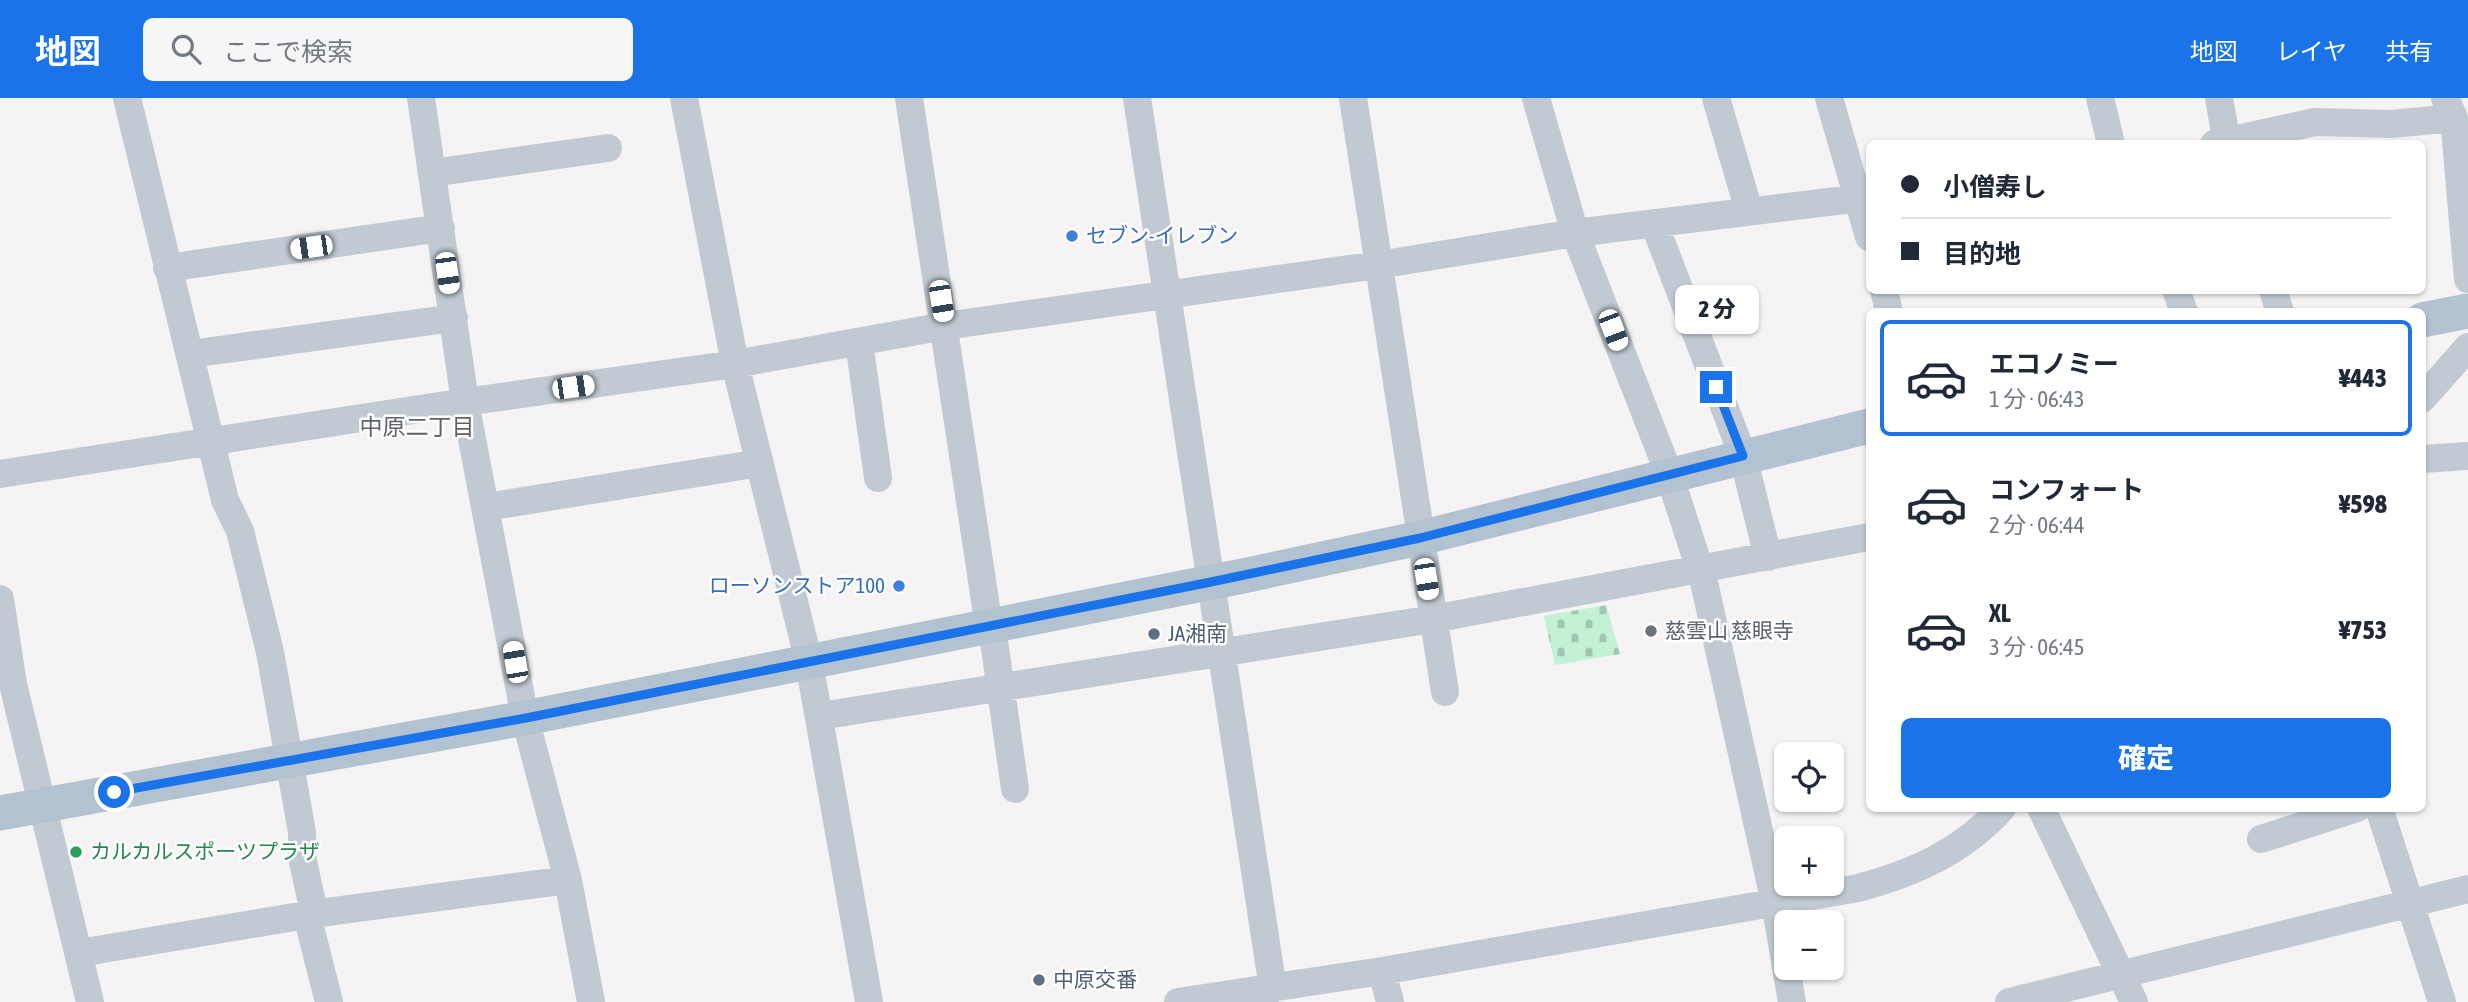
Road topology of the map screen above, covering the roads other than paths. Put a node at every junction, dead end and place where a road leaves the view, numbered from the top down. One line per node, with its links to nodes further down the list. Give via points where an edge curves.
1 (127, 98): 24 (street)
2 (421, 98): 17 (street)
3 (684, 98): 34 (street)
4 (909, 98): 30 (street)
5 (1137, 98): 26 (street)
6 (1353, 98): 23 (street)
7 (1536, 98): 22 (street)
8 (1716, 98): 19 (street)
9 (1829, 98): 18 (street)
10 (2100, 98): 13 (street)
11 (2219, 98): 14 (street)
12 (2449, 108): 15 (street, via 2391,124 2315,122); 25 (street)
13 (2110, 140)
14 (2223, 140)
15 (2232, 140)
16 (608, 148): 17 (street)
17 (432, 173): 21 (street)
18 (1864, 197): 19 (street)
19 (1749, 211): 20 (street)
20 (1654, 223): 22 (street); 40 (street)
21 (441, 228): 24 (street); 28 (street)
22 (1575, 233): 23 (street); 45 (street)
23 (1378, 265): 26 (street); 48 (street)
24 (167, 268): 33 (street)
25 (2468, 279)
26 (1167, 295): 30 (street); 52 (street)
27 (2468, 311): 29 (main road)
28 (454, 318): 33 (street); 37 (street)
29 (2426, 319)
30 (945, 326): 31 (street); 55 (street)
31 (859, 342): 34 (street); 46 (street)
32 (2468, 347): 35 (street); 36 (street)
33 (190, 354): 39 (street)
34 (735, 364): 37 (street); 43 (street)
35 (2426, 368)
36 (2426, 394)
37 (465, 402): 39 (street); 47 (street)
38 (1866, 427): 40 (main road)
39 (212, 441): 44 (street); 62 (street, via 270,652)
40 (1743, 456): 45 (main road); 50 (street)
41 (2468, 456): 42 (street)
42 (2426, 459)
43 (760, 463): 47 (street); 57 (street)
44 (0, 474)
45 (1669, 474): 48 (main road); 51 (street)
46 (878, 478)
47 (486, 507): 61 (street)
48 (1420, 538): 52 (main road); 54 (street)
49 (1866, 538): 50 (street)
50 (1768, 557): 51 (street)
51 (1699, 571): 54 (street); 74 (street)
52 (1211, 582): 55 (main road); 56 (street)
53 (0, 598): 64 (street, via 13,684)
54 (1433, 619): 56 (street); 59 (street)
55 (990, 627): 57 (main road); 58 (street)
56 (1221, 652): 58 (street); 79 (street)
57 (809, 662): 60 (street); 61 (main road)
58 (1001, 687): 60 (street); 63 (street)
59 (1445, 692)
60 (820, 716): 83 (street)
61 (526, 718): 62 (main road); 71 (street)
62 (290, 762): 64 (main road); 75 (street)
63 (1015, 789)
64 (41, 805): 69 (main road); 76 (street)
65 (1997, 812): 74 (street, via 1950,853 1919,869 1858,888)
66 (2043, 812): 78 (street)
67 (2345, 812): 70 (street)
68 (2380, 812): 73 (street)
69 (0, 813)
70 (2261, 839)
71 (568, 880): 75 (street); 82 (street)
72 (2468, 889): 73 (street)
73 (2410, 903): 78 (street); 89 (street)
74 (1775, 904): 77 (street); 86 (street)
75 (312, 914): 76 (street); 81 (street, via 310,927)
76 (79, 953): 80 (street)
77 (1382, 971): 79 (street); 85 (street)
78 (2120, 974): 87 (street); 88 (street)
79 (1273, 989): 84 (street)
80 (90, 1002)
81 (329, 1002)
82 (592, 1002)
83 (869, 1002)
84 (1178, 1002)
85 (1390, 1002)
86 (1792, 1002)
87 (2009, 1002)
88 (2134, 1002)
89 (2442, 1002)

